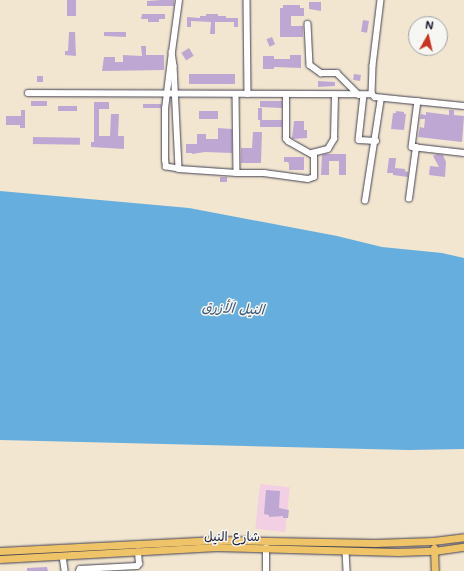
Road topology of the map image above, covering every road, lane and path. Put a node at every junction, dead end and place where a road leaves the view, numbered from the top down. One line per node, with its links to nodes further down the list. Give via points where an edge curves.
1 (179, 0): 5 (street)
2 (247, 0): 10 (street)
3 (381, 0): 12 (street)
4 (308, 24): 14 (street, via 310,65 321,73 337,73)
5 (172, 52): 7 (street); 8 (street)
6 (28, 93): 7 (street)
7 (166, 93): 8 (street); 22 (street, via 166,166)
8 (174, 94): 9 (street); 22 (street)
9 (236, 94): 10 (street); 23 (street)
10 (248, 94): 11 (street)
11 (286, 94): 13 (street); 21 (street, via 286,139)
12 (372, 94): 14 (street); 15 (street)
13 (335, 95): 14 (street); 21 (street, via 334,139 328,149)
14 (362, 95): 18 (street, via 359,140)
15 (381, 98): 16 (street); 18 (street)
16 (418, 101): 17 (street); 19 (street, via 412,147)
17 (464, 106)
18 (376, 141): 25 (street)
19 (416, 147): 20 (street); 24 (street)
20 (464, 152)
21 (312, 153): 23 (street, via 315,157 315,174 312,179 264,173)
22 (179, 169): 23 (street)
23 (237, 174)
24 (409, 200)
25 (365, 201)
26 (464, 538): 27 (main road, شارع النيل)
27 (433, 542): 30 (main road, شارع النيل, via 218,540); 32 (main road)
28 (266, 548): 31 (main road, شارع النيل); 33 (main road, شارع النيل, via 217,547); 38 (street)
29 (462, 549): 32 (main road, شارع النيل)
30 (0, 551)
31 (346, 551): 32 (main road, شارع النيل); 39 (street)
32 (434, 551): 40 (main road)
33 (138, 552): 34 (main road, شارع النيل); 37 (street, via 137,566)
34 (63, 556): 35 (main road, شارع النيل); 36 (street)
35 (0, 559)
36 (65, 571)
37 (79, 571)
38 (266, 571)
39 (347, 571)
40 (435, 571)

